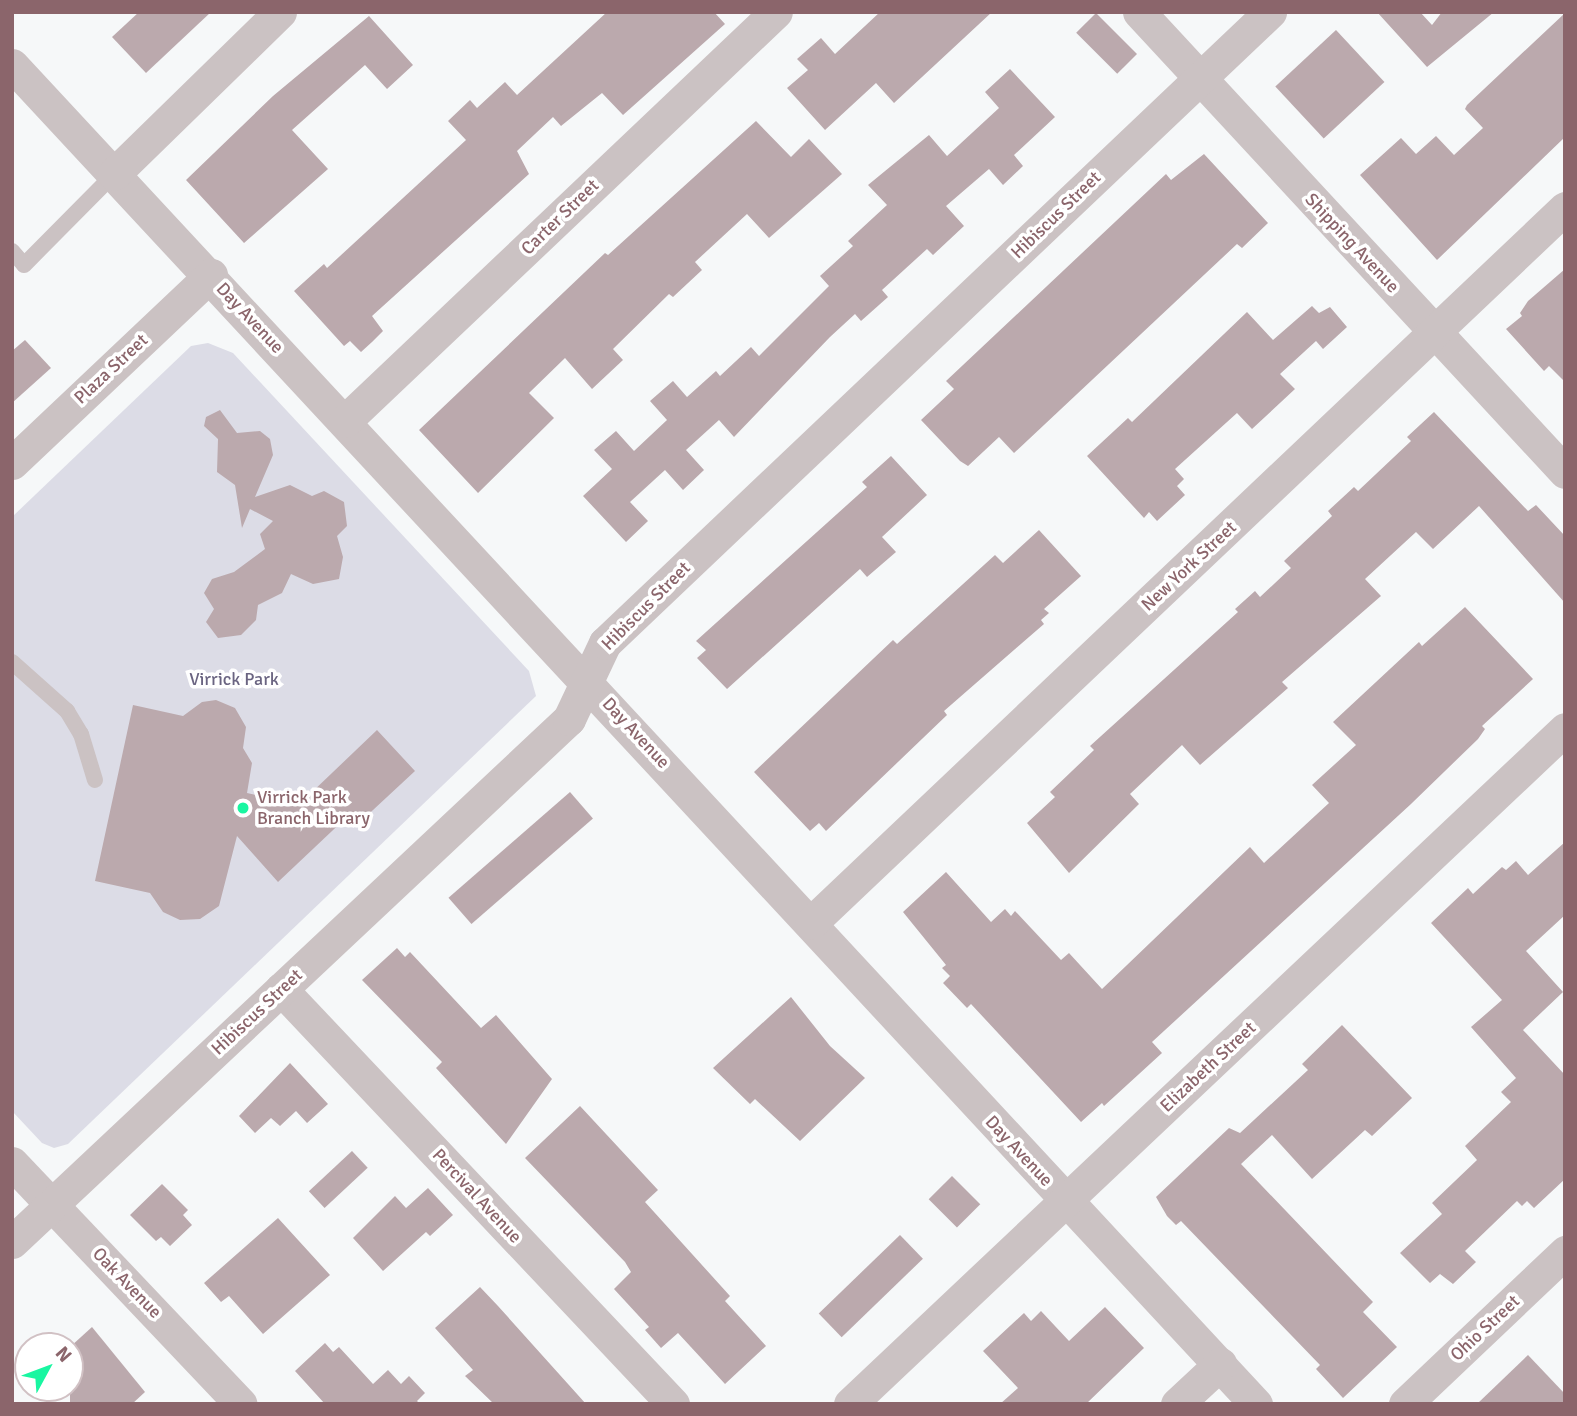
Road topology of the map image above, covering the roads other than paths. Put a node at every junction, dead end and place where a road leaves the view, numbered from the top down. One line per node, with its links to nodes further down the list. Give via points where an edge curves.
1 (280, 12): 7 (street)
2 (776, 12): 13 (street, Carter Street)
3 (1139, 12): 6 (street, Shipping Avenue)
4 (1270, 12): 6 (street, Hibiscus Street)
5 (12, 65): 7 (street, Day Avenue)
6 (1200, 78): 12 (street, Shipping Avenue); 17 (street, Hibiscus Street, via 605,643)
7 (114, 174): 10 (lane); 11 (street, Day Avenue)
8 (1565, 208): 12 (street, New York Street)
9 (12, 251): 10 (lane)
10 (18, 270)
11 (211, 275): 13 (street, Day Avenue); 14 (street, Plaza Street)
12 (1435, 333): 15 (street, Shipping Avenue); 20 (street, New York Street)
13 (345, 421): 17 (street, Day Avenue)
14 (12, 463)
15 (1565, 472)
16 (12, 662): 19 (lane, via 67,711 81,734)
17 (586, 679): 20 (street, Day Avenue); 21 (street, Hibiscus Street, via 569,719)
18 (1565, 729): 23 (street, Elizabeth Street)
19 (95, 780)
20 (811, 923): 23 (street, Day Avenue)
21 (281, 989): 24 (street, Hibiscus Street); 29 (street, Percival Avenue)
22 (12, 1163): 24 (street, Oak Avenue)
23 (1066, 1201): 27 (street, Day Avenue); 30 (street, Elizabeth Street)
24 (52, 1205): 25 (street, Hibiscus Street); 28 (street, Oak Avenue)
25 (12, 1242)
26 (1565, 1252): 33 (street, Ohio Street)
27 (1220, 1364): 31 (street); 32 (street, Day Avenue)
28 (241, 1404)
29 (673, 1404)
30 (850, 1404)
31 (1177, 1404)
32 (1256, 1404)
33 (1405, 1404)

